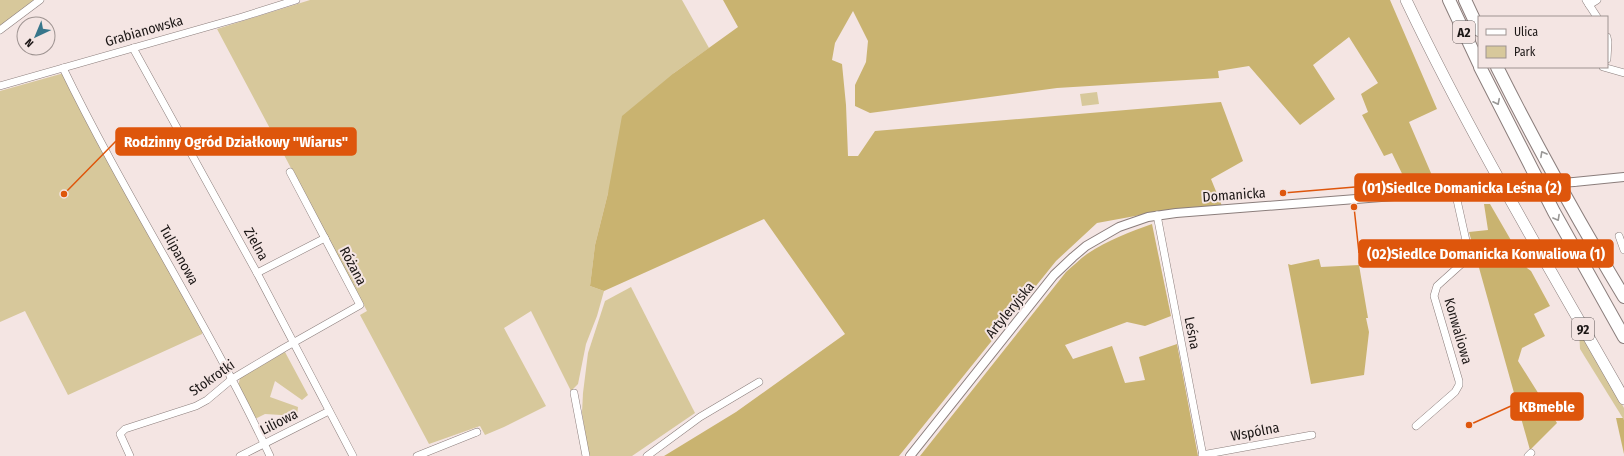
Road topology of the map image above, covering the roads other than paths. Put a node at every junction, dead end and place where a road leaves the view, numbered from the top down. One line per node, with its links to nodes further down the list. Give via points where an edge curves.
1 (40, 0): 10 (street)
2 (296, 0): 11 (street, Grabianowska)
3 (1406, 0): 34 (main road, 92, via 1520,219)
4 (1449, 0): 12 (highway, A2)
5 (1465, 0): 9 (highway, A2)
6 (1598, 0): 7 (street)
7 (1588, 2): 8 (street)
8 (1596, 16)
9 (1478, 28)
10 (0, 30)
11 (133, 48): 13 (street, Grabianowska); 26 (street, Zielna)
12 (1478, 62)
13 (63, 68): 18 (street, Grabianowska); 31 (street, Tulipanowa)
14 (1481, 68): 29 (highway, A2, one-way to 29, via 1554,212)
15 (1498, 68): 27 (highway, one-way to 15)
16 (1607, 68): 17 (street)
17 (1624, 73)
18 (0, 86)
19 (290, 172): 24 (street, Różana)
20 (1624, 178): 21 (street, Domanicka, bridge)
21 (1455, 191): 22 (street, Domanicka); 36 (street, Konwaliowa, via 1469,254 1467,259 1437,286 1434,296 1459,386)
22 (1157, 215): 47 (street, Artyleryjska, via 1103,235 1062,266); 48 (street, Leśna)
23 (1619, 236): 25 (street)
24 (325, 238): 26 (street, Różana); 28 (street, Różana)
25 (1624, 250)
26 (257, 273): 30 (street, Zielna)
27 (1624, 298)
28 (360, 305): 30 (street, Stokrotki)
29 (1624, 337)
30 (293, 342): 31 (street, Stokrotki); 35 (street, Zielna)
31 (232, 379): 39 (street, Tulipanowa); 40 (street, Stokrotki, via 196,406 125,429 120,434)
32 (759, 382): 46 (street, via 700,417)
33 (574, 393): 45 (street)
34 (1624, 399)
35 (329, 412): 39 (street, Liliowa); 43 (street, Zielna)
36 (1416, 426)
37 (477, 432): 44 (street)
38 (1312, 435): 48 (street, Wspólna)
39 (264, 444): 41 (street, Liliowa); 42 (street, Tulipanowa)
40 (130, 456)
41 (240, 456)
42 (270, 456)
43 (353, 456)
44 (417, 456)
45 (586, 456)
46 (647, 456)
47 (910, 456)
48 (1202, 456)

